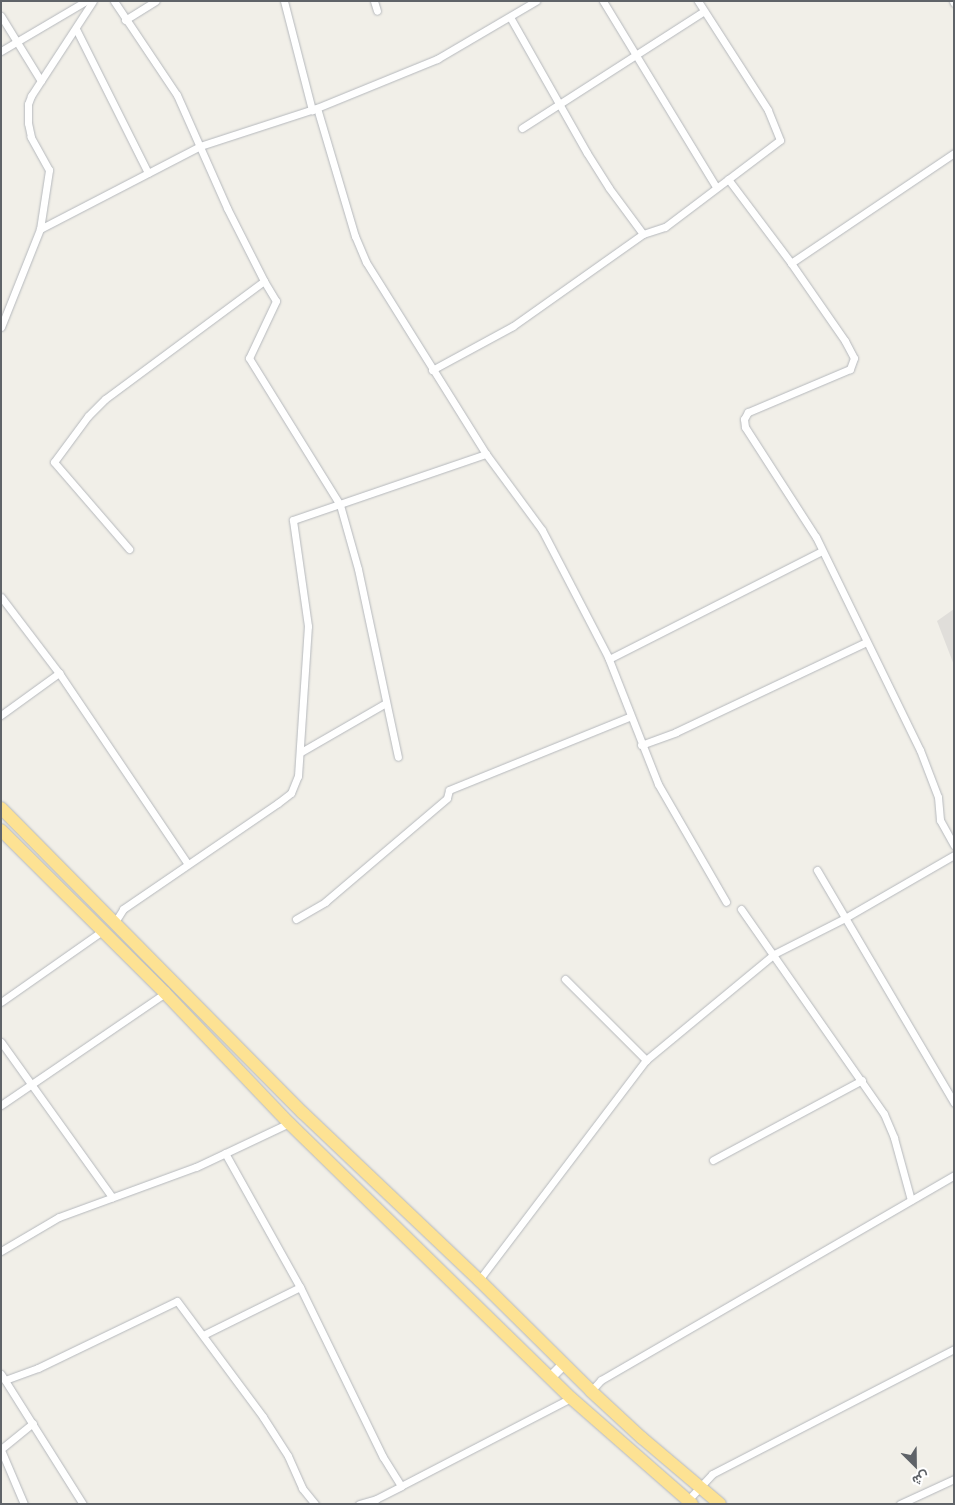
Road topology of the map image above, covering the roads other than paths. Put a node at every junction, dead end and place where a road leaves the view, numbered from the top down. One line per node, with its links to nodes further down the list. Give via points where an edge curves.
1 (86, 1): 16 (street)
2 (93, 1): 15 (street)
3 (114, 1): 14 (street)
4 (155, 1): 14 (street)
5 (284, 1): 21 (street)
6 (374, 1): 10 (street)
7 (536, 1): 13 (street)
8 (603, 1): 18 (street)
9 (698, 1): 11 (street)
10 (377, 11)
11 (704, 12): 18 (street); 26 (street, via 768,110 780,140)
12 (1, 16): 16 (street)
13 (510, 16): 20 (street); 21 (street, via 437,59)
14 (125, 20): 23 (street, via 177,95)
15 (76, 28): 19 (street); 25 (street)
16 (16, 42): 17 (street); 19 (street)
17 (1, 51)
18 (636, 55): 20 (street); 27 (street)
19 (41, 81): 28 (street, via 31,96 27,115 31,137 49,170)
20 (560, 104): 22 (street); 29 (street, via 609,188)
21 (314, 109): 23 (street); 33 (street, via 366,262)
22 (522, 128)
23 (200, 146): 25 (street); 31 (street)
24 (954, 153): 30 (street)
25 (148, 173): 28 (street)
26 (728, 179): 27 (street); 30 (street)
27 (716, 187): 29 (street, via 665,227)
28 (40, 229): 32 (street)
29 (643, 234): 33 (street, via 513,326)
30 (791, 263): 37 (street, via 854,358 850,369 748,412 744,419 745,427)
31 (264, 281): 35 (street, via 276,302 249,353 251,363); 36 (street, via 104,399 54,462)
32 (1, 327)
33 (432, 370): 34 (street)
34 (486, 454): 35 (street); 40 (street, via 542,530)
35 (340, 505): 42 (street, via 358,569); 46 (street, via 292,520 308,626)
36 (129, 549)
37 (822, 551): 39 (street); 40 (street)
38 (1, 597): 41 (street)
39 (866, 642): 45 (street); 50 (street, via 920,750 938,797 940,820)
40 (609, 659): 44 (street)
41 (59, 673): 43 (street); 52 (street)
42 (386, 703): 46 (street); 47 (street)
43 (1, 715)
44 (631, 716): 45 (street); 57 (street, via 448,790 447,798 325,902)
45 (641, 746): 54 (street, via 658,784)
46 (301, 752): 52 (street, via 298,776 290,793)
47 (398, 757)
48 (1, 808): 58 (highway)
49 (1, 830): 59 (highway)
50 (954, 845)
51 (954, 855): 56 (street)
52 (188, 863): 58 (street, via 123,909)
53 (817, 870): 56 (street)
54 (726, 902)
55 (741, 909): 60 (street)
56 (845, 918): 60 (street); 68 (street)
57 (296, 919)
58 (114, 922): 77 (highway, via 302,1113)
59 (102, 931): 62 (highway); 63 (street)
60 (774, 954): 65 (street); 66 (street)
61 (566, 979): 65 (street)
62 (165, 993): 67 (street); 70 (highway)
63 (1, 1002)
64 (1, 1042): 67 (street)
65 (646, 1060): 77 (street)
66 (862, 1080): 72 (street); 75 (street, via 884,1114 894,1138)
67 (30, 1085): 69 (street); 74 (street)
68 (954, 1103)
69 (1, 1104)
70 (288, 1123): 71 (street); 83 (highway)
71 (225, 1153): 74 (street); 78 (street)
72 (712, 1160)
73 (954, 1175): 75 (street)
74 (112, 1198): 76 (street, via 60,1217)
75 (911, 1200): 84 (street, via 601,1380)
76 (1, 1251)
77 (479, 1280): 81 (highway)
78 (300, 1288): 79 (street); 89 (street, via 383,1457)
79 (203, 1335): 82 (street, via 177,1301 38,1368); 94 (street, via 263,1417 288,1456 302,1488)
80 (954, 1349): 90 (street, via 712,1474)
81 (564, 1364): 83 (main road); 84 (highway)
82 (3, 1377): 86 (street)
83 (550, 1378): 85 (highway)
84 (591, 1391): 90 (highway)
85 (571, 1398): 89 (street); 91 (highway)
86 (33, 1423): 87 (street); 93 (street)
87 (1, 1450): 92 (street)
88 (954, 1479): 97 (street)
89 (401, 1486): 95 (street)
90 (700, 1487): 91 (street); 96 (highway)
91 (690, 1502)
92 (24, 1504)
93 (83, 1504)
94 (315, 1504)
95 (359, 1504)
96 (720, 1504)
97 (900, 1504)

